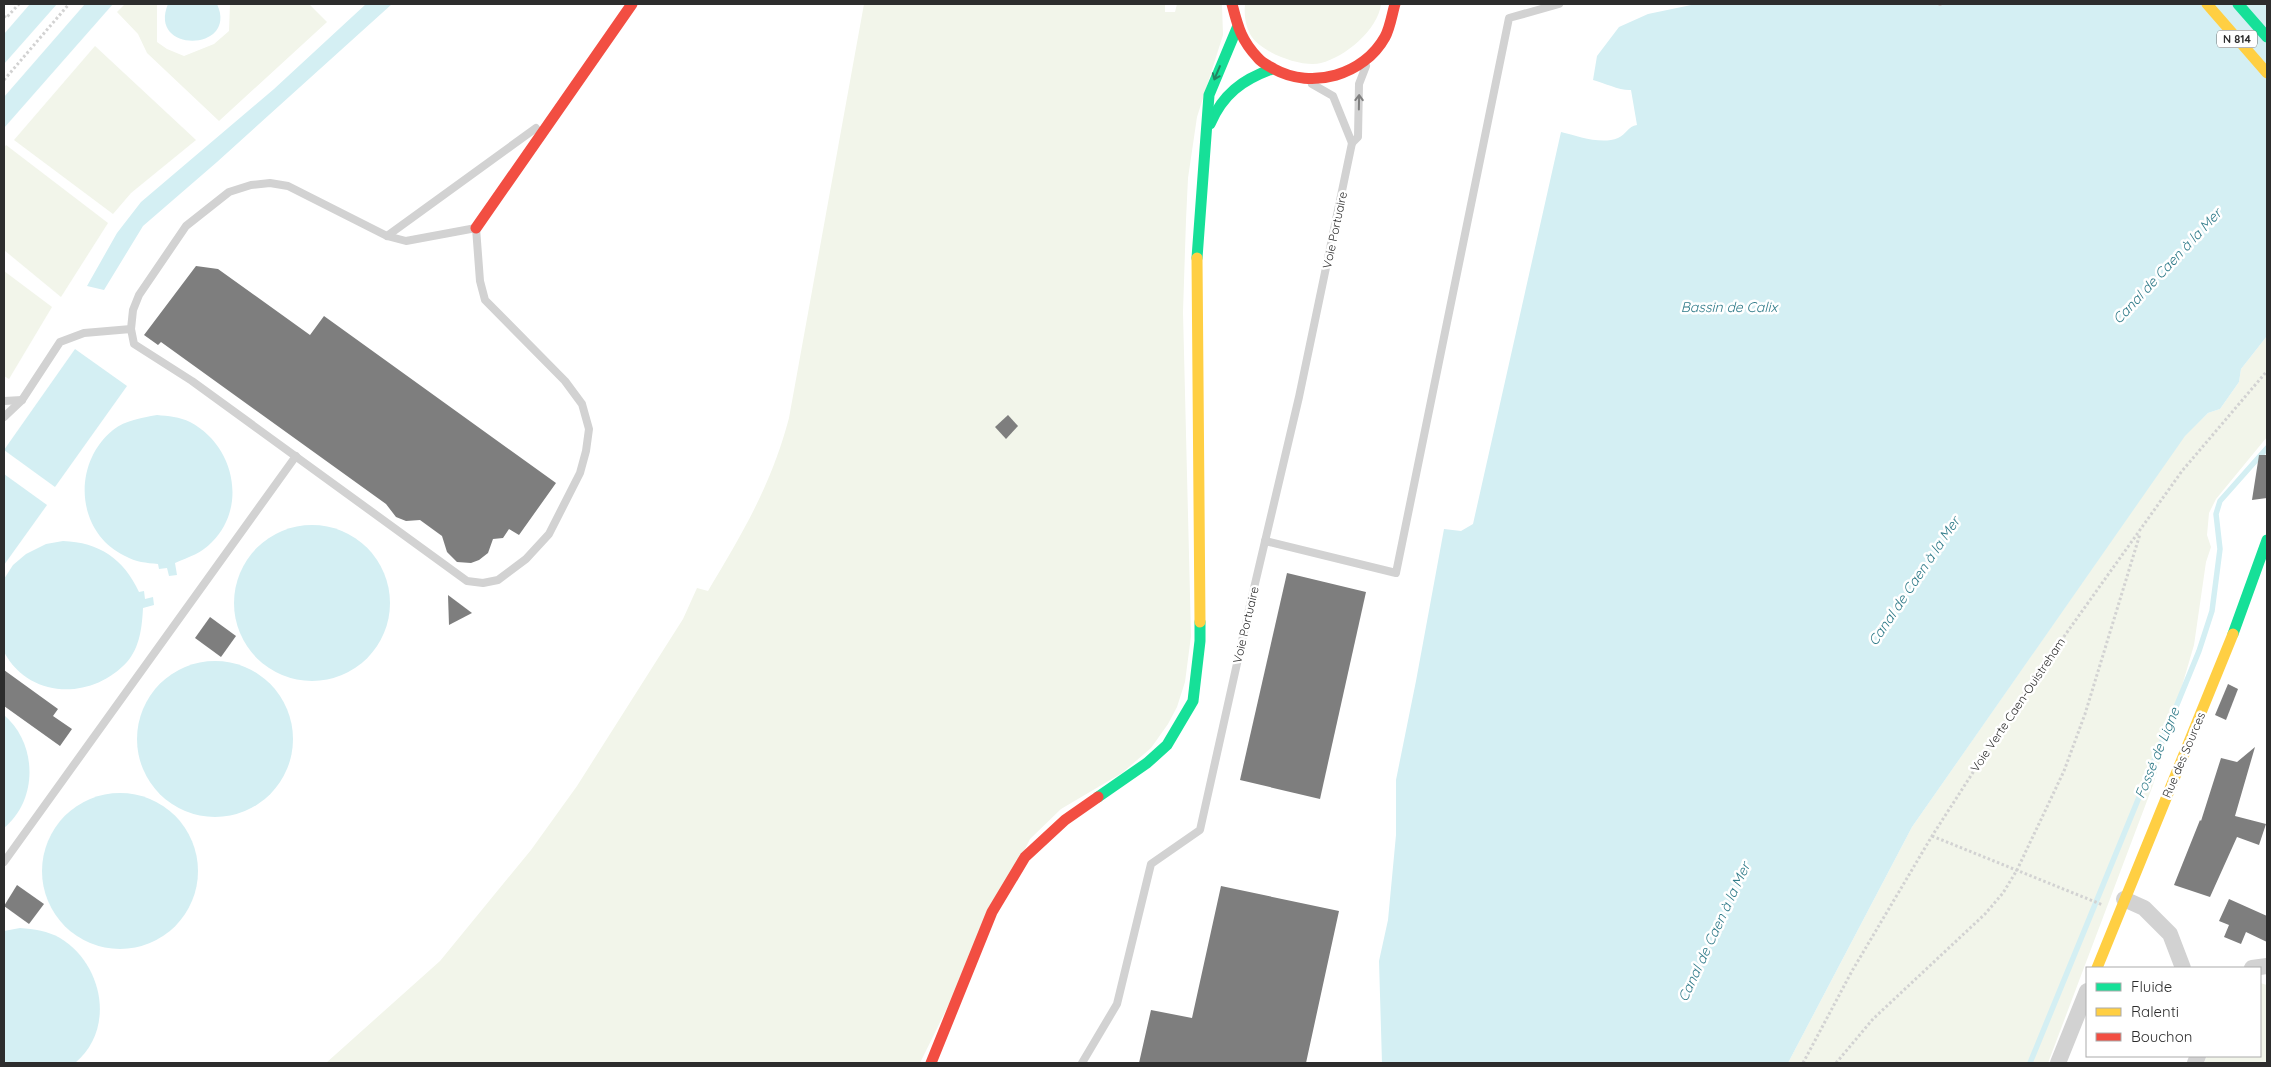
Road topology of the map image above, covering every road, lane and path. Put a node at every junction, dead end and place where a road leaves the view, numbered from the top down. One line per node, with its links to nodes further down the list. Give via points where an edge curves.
1 (19, 4): 9 (path)
2 (69, 4): 15 (path)
3 (632, 4): 17 (main road)
4 (1232, 4): 10 (main road)
5 (1395, 4): 12 (main road, via 1388,32)
6 (1559, 4): 30 (lane, via 1509,18 1396,573)
7 (2207, 4): 14 (main road, N 814)
8 (2238, 4): 11 (main road, N 814)
9 (5, 18)
10 (1237, 28): 13 (main road, via 1257,58); 18 (main road, one-way to 18, via 1209,95)
11 (2267, 37)
12 (1368, 59): 16 (main road, via 1349,72 1327,79); 19 (lane, Voie Portuaire, one-way to 12, via 1358,137 1359,84)
13 (1272, 69): 16 (main road); 18 (main road, via 1244,80 1218,104)
14 (2267, 73)
15 (4, 80)
16 (1304, 80): 19 (lane, via 1333,96)
17 (554, 115): 20 (main road); 21 (lane)
18 (1205, 139): 39 (main road, via 1196,267 1200,641 1193,701 1167,745 1147,764 1065,820 1025,857 992,912)
19 (1352, 143): 30 (lane, Voie Portuaire)
20 (476, 228): 21 (lane, via 406,241); 27 (lane, via 480,282 485,300 565,381 582,404 588,429 580,474 549,534 526,559 498,580 483,583 467,581)
21 (387, 236): 22 (lane, via 288,186 270,183 229,192 186,226 140,295 133,310)
22 (131, 328): 24 (lane, via 84,334 60,342); 27 (lane, via 134,344 192,381)
23 (2267, 371): 28 (path, Voie Verte Caen-Ouistreham, via 2182,471)
24 (22, 400): 25 (lane); 26 (lane)
25 (4, 401)
26 (4, 417)
27 (296, 456): 32 (lane)
28 (2140, 532): 31 (path, Voie Verte Caen-Ouistreham, via 2028,687); 33 (path, via 2086,714 2064,770)
29 (2267, 540): 34 (main road, Rue des Sources, via 2224,659)
30 (1265, 542): 40 (lane, Voie Portuaire, via 1200,830 1151,864 1117,1004)
31 (1932, 836): 33 (path); 41 (path, Voie Verte Caen-Ouistreham, via 1852,971)
32 (4, 862)
33 (2017, 870): 35 (path); 42 (path, via 1985,914 1874,1019)
34 (2124, 899): 36 (main road, Rue des Sources); 37 (street, via 2144,908 2170,934)
35 (2102, 904)
36 (2096, 967)
37 (2183, 967)
38 (2086, 993): 43 (street)
39 (931, 1063)
40 (1082, 1063)
41 (1803, 1063)
42 (1836, 1063)
43 (2058, 1063)

